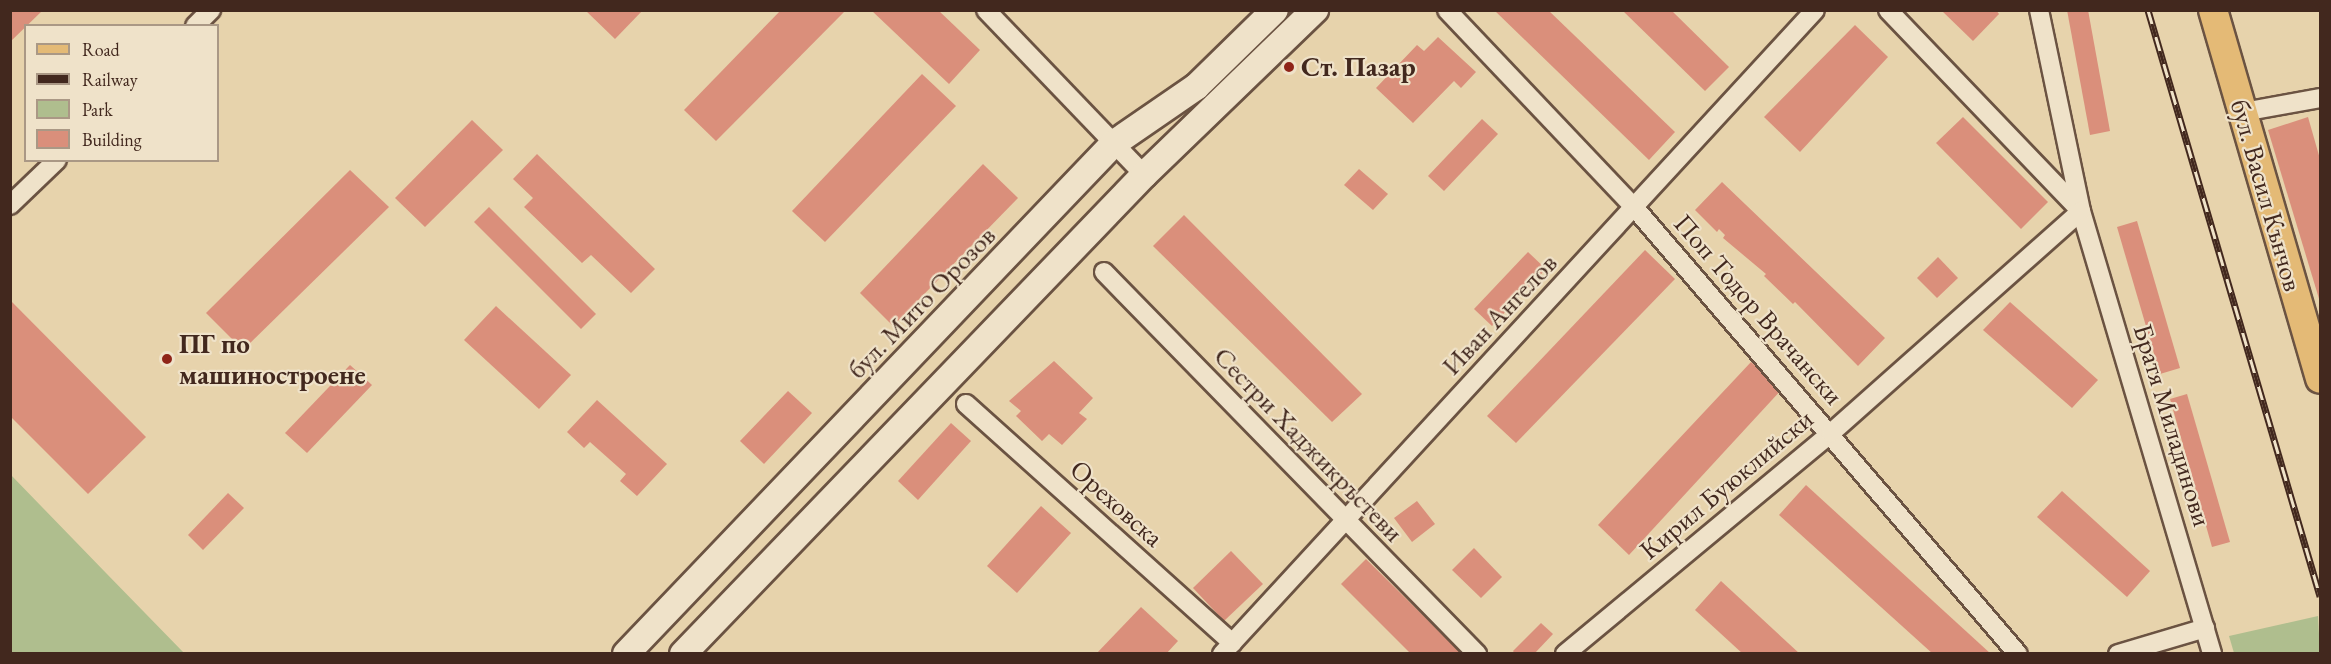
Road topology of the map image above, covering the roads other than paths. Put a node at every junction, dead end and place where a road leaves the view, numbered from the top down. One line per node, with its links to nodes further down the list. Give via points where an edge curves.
1 (211, 10): 10 (street)
2 (986, 10): 13 (street)
3 (1275, 10): 13 (main road, бул. Мито Орозов, via 1196,87)
4 (1315, 10): 15 (main road)
5 (1447, 10): 17 (street, Поп Тодор Врачански)
6 (1815, 10): 17 (street, Иван Ангелов)
7 (1888, 10): 18 (street, Братя Миладинови)
8 (2039, 10): 18 (street, Братя Миладинови)
9 (2213, 10): 12 (main road, бул. Васил Кънчов)
10 (197, 24)
11 (2320, 98): 12 (street)
12 (2243, 111): 20 (main road, бул. Васил Кънчов)
13 (1113, 144): 15 (street); 27 (main road, бул. Мито Орозов)
14 (55, 162): 16 (street)
15 (1143, 175): 26 (main road)
16 (10, 205)
17 (1634, 207): 22 (street, Поп Тодор Врачански); 23 (street, Иван Ангелов)
18 (2081, 211): 22 (street, Кирил Буюклийски); 24 (street, Братя Миладинови)
19 (1104, 272): 23 (street, Сестри Хаджикръстеви)
20 (2320, 379)
21 (966, 404): 25 (street, Ореховска)
22 (1831, 433): 29 (street, Кирил Буюклийски); 30 (street, Поп Тодор Врачански)
23 (1345, 520): 25 (street, Иван Ангелов); 28 (street, Сестри Хаджикръстеви)
24 (2205, 628): 31 (street); 32 (street, Братя Миладинови)
25 (1227, 648)
26 (689, 652)
27 (626, 654)
28 (1477, 654)
29 (1565, 654)
30 (2018, 654)
31 (2118, 654)
32 (2212, 654)

